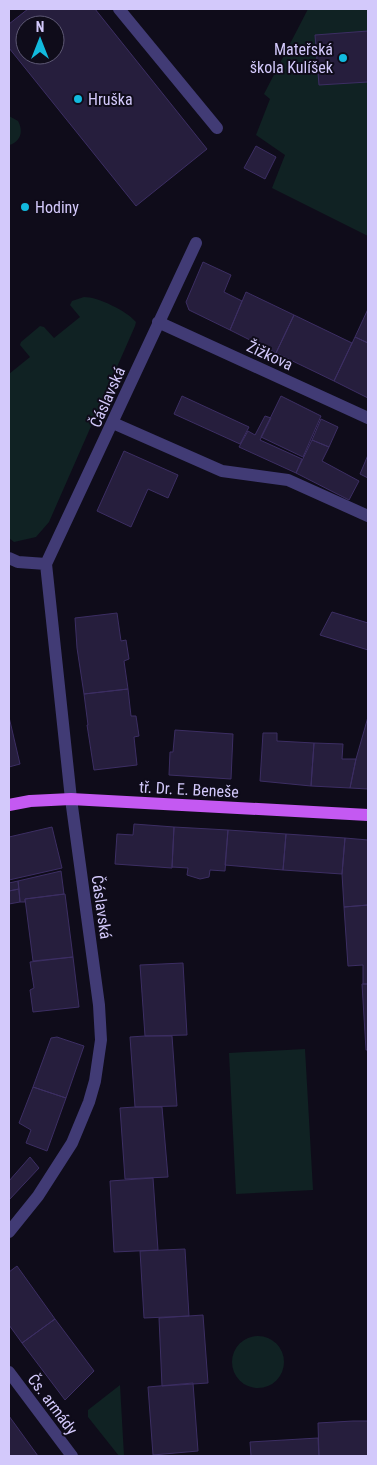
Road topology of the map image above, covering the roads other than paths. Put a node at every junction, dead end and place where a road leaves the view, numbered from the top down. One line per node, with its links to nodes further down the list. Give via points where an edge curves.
1 (119, 9): 2 (street)
2 (217, 128)
3 (196, 243): 4 (street, Čáslavská)
4 (158, 322): 5 (street, Žižkova); 6 (street, Čáslavská)
5 (368, 418)
6 (113, 423): 7 (street, via 222,471 288,480); 9 (street, Čáslavská)
7 (368, 516)
8 (9, 558): 9 (street, via 24,563)
9 (46, 564): 10 (street, Čáslavská)
10 (70, 798): 11 (main road, tř. Dr. E. Beneše); 12 (main road, tř. Dr. E. Beneše); 13 (street, Čáslavská, via 99,1005 99,1060 89,1102 72,1143 38,1196)
11 (9, 805)
12 (368, 815)
13 (9, 1232)
14 (9, 1372): 15 (street, Čs. armády)
15 (72, 1456)

